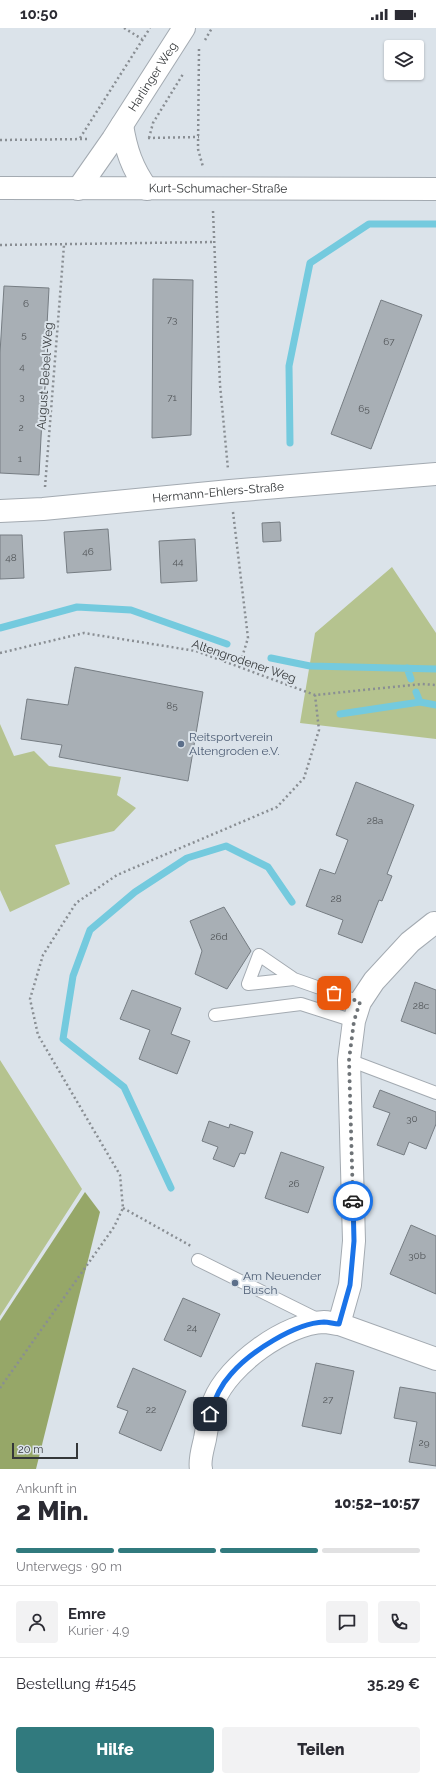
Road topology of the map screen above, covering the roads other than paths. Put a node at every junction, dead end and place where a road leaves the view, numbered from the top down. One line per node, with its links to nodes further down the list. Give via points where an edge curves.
1 (184, 28): 2 (street, Harlinger Weg)
2 (122, 125): 4 (street, Harlinger Weg); 5 (street, Harlinger Weg, via 135,172)
3 (0, 188): 4 (street, Kurt-Schumacher-Straße)
4 (78, 189): 5 (street, Kurt-Schumacher-Straße)
5 (147, 189): 6 (street, Kurt-Schumacher-Straße)
6 (436, 189)
7 (436, 474): 8 (street, Hermann-Ehlers-Straße)
8 (0, 511)
9 (435, 924): 11 (street, via 410,942 394,959 374,982)
10 (294, 979): 11 (lane)
11 (357, 1011): 12 (lane, via 301,1004); 13 (street)
12 (215, 1015)
13 (349, 1060): 14 (lane); 16 (street, via 354,1241 350,1285)
14 (436, 1093)
15 (198, 1260): 16 (lane)
16 (331, 1323): 17 (street); 18 (street, via 302,1327 279,1336 231,1374 214,1400)
17 (436, 1359)
18 (201, 1469)

